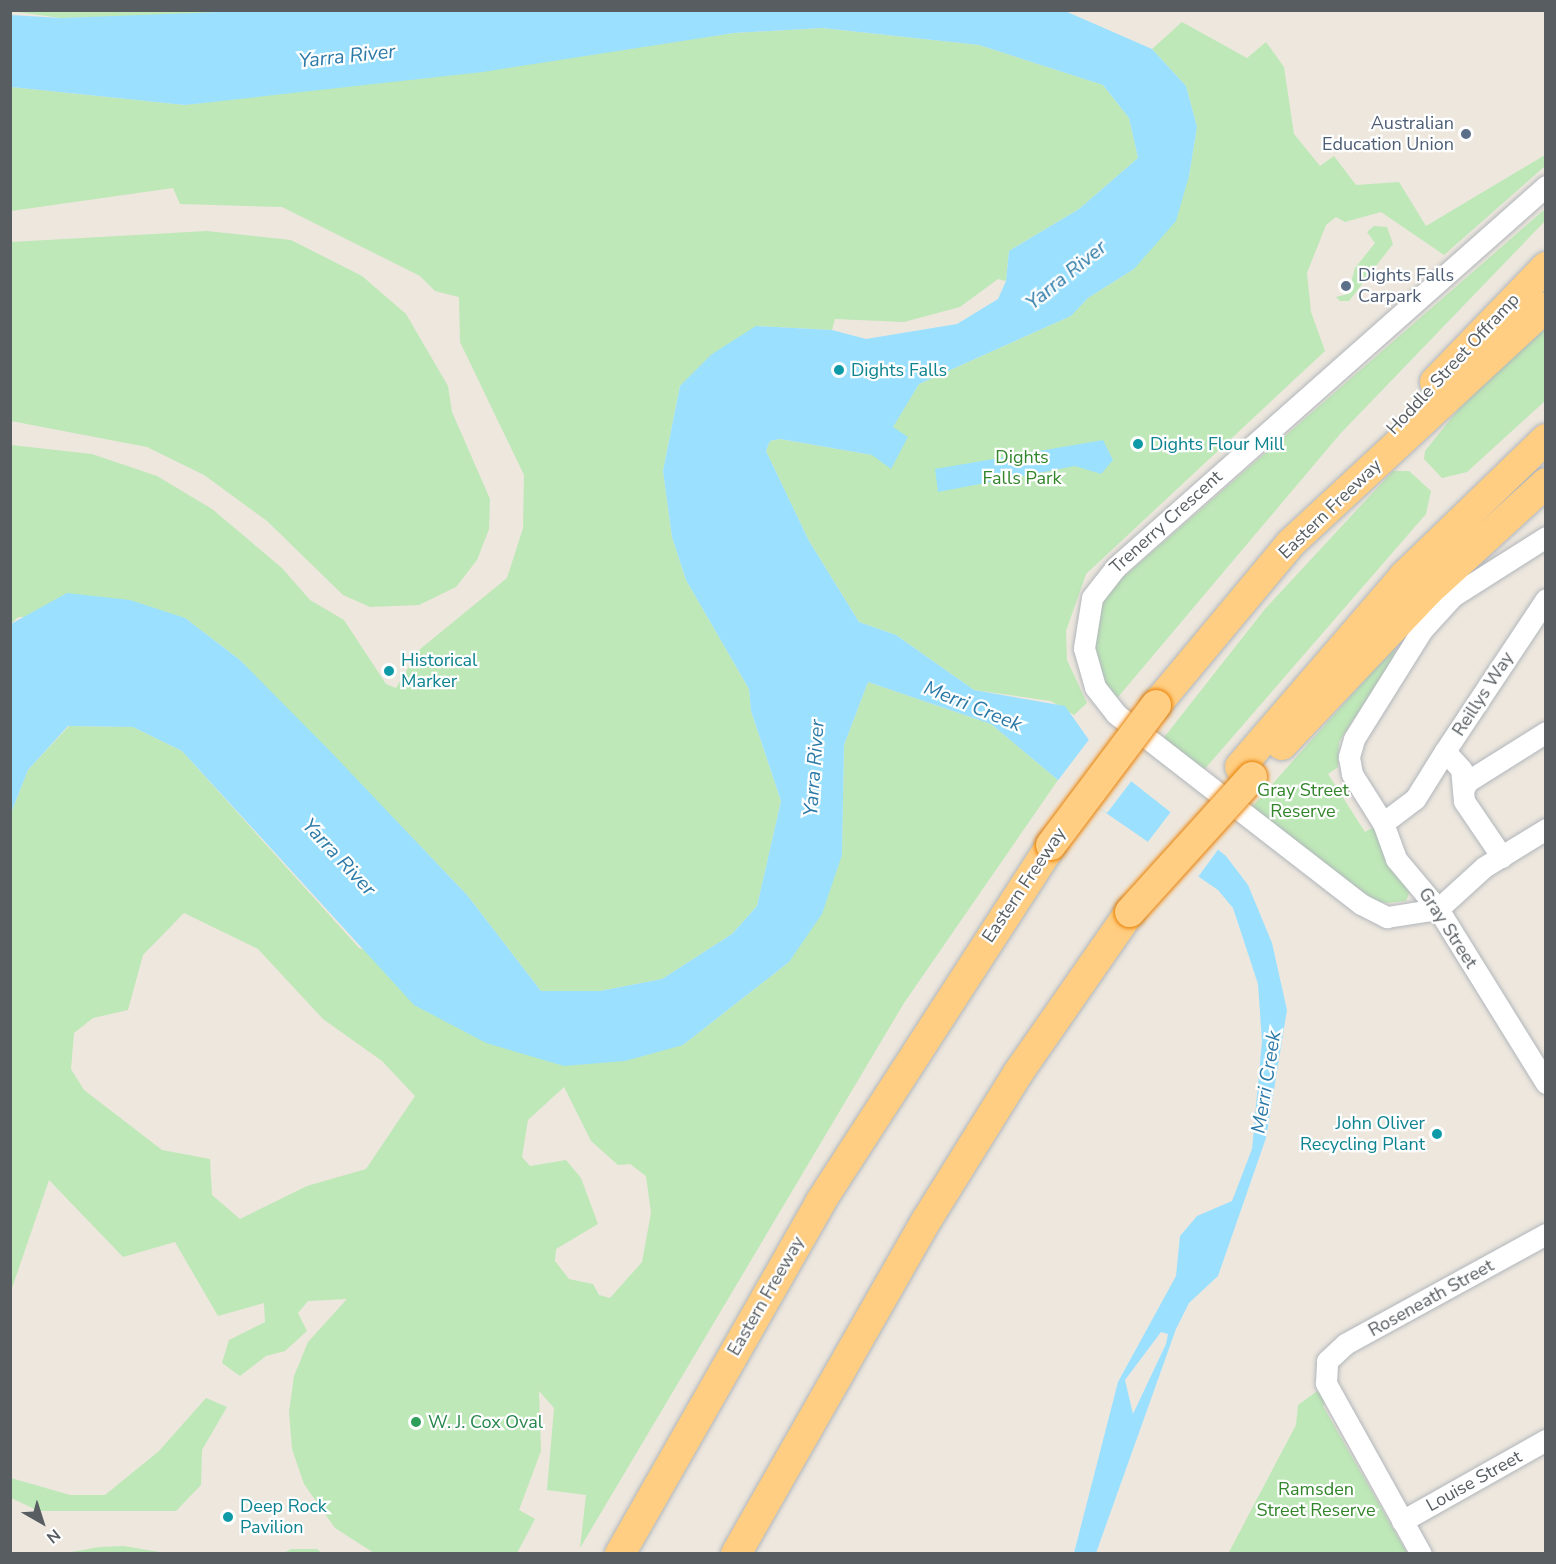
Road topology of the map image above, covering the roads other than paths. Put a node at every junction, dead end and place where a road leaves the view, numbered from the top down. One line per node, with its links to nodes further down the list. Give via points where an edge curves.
1 (1545, 186): 16 (street, Trenerry Crescent, via 1116,567 1086,615 1086,661 1110,708 1361,904 1390,908)
2 (1545, 267): 6 (highway, Hoddle Street Offramp)
3 (1545, 307): 6 (highway, Eastern Freeway)
4 (1545, 440): 11 (highway, via 1404,576)
5 (1545, 483): 11 (highway, via 1427,591)
6 (1291, 543): 21 (highway, Eastern Freeway, bridge, via 1156,705 1051,845 821,1201)
7 (1543, 544): 13 (street, Gray Street, via 1453,596 1422,630 1354,740 1352,774)
8 (1545, 599): 10 (street, Reillys Way)
9 (1545, 732): 12 (street, via 1468,781)
10 (1445, 752): 12 (street, Reillys Way, via 1461,769); 13 (street, via 1415,799)
11 (1246, 772): 22 (highway, bridge, via 1130,912 954,1174)
12 (1463, 790): 15 (street, Reillys Way, via 1464,801)
13 (1383, 823): 16 (street, Gray Street, via 1396,860)
14 (1545, 829): 15 (street, Trenerry Crescent)
15 (1493, 862): 16 (street, Trenerry Crescent)
16 (1433, 903): 17 (street, Gray Street)
17 (1545, 1083)
18 (1545, 1234): 20 (street, Roseneath Street, via 1330,1355 1325,1368 1332,1395)
19 (1545, 1440): 20 (street, Louise Street)
20 (1402, 1521): 23 (street)
21 (620, 1554)
22 (736, 1554)
23 (1421, 1554)

